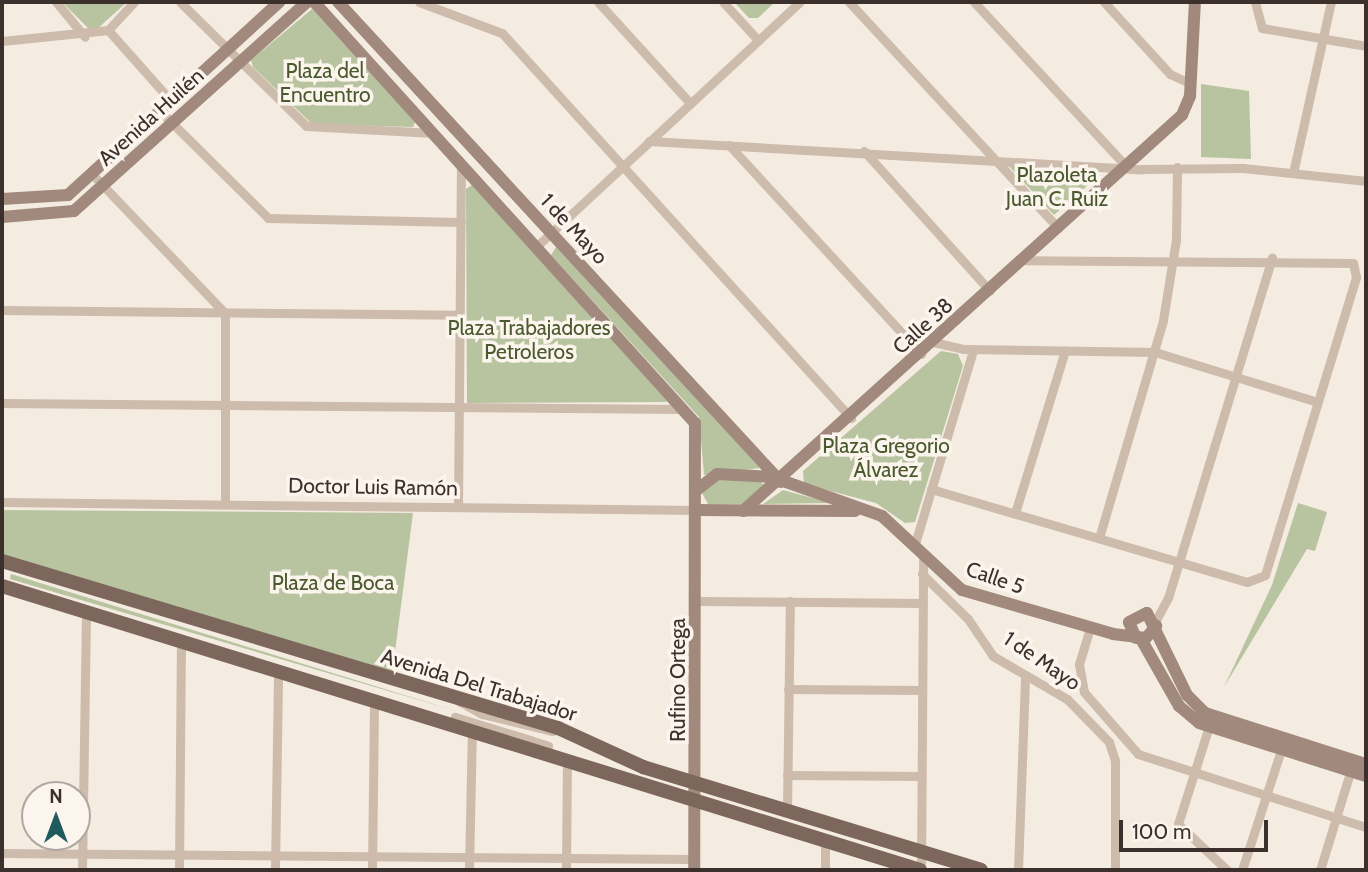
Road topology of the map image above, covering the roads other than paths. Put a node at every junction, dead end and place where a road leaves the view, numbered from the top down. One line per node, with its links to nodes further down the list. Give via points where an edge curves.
1 (56, 2): 19 (street)
2 (134, 2): 18 (street)
3 (180, 2): 24 (street)
4 (279, 2): 24 (street, Avenida Huilén)
5 (307, 2): 25 (street, Avenida Huilén)
6 (314, 2): 31 (street, 1 de Mayo)
7 (338, 2): 48 (street, 1 de Mayo)
8 (419, 2): 37 (street, via 502,33)
9 (598, 2): 28 (street)
10 (723, 2): 21 (street)
11 (800, 2): 21 (street)
12 (849, 2): 35 (street)
13 (974, 2): 38 (street)
14 (1104, 2): 26 (street, via 1170,74)
15 (1195, 2): 26 (street, Calle 38)
16 (1255, 2): 20 (street, via 1262,28)
17 (1331, 2): 20 (street)
18 (108, 30): 19 (street); 27 (street)
19 (85, 37): 22 (street)
20 (1323, 39): 23 (street); 40 (street)
21 (758, 40): 28 (street)
22 (2, 41)
23 (1366, 46)
24 (227, 50): 25 (street); 27 (street, Avenida Huilén)
25 (241, 61): 30 (street, Avenida Huilén); 31 (street, via 306,126)
26 (1191, 84): 38 (street, Calle 38, via 1182,115)
27 (171, 101): 29 (street, Avenida Huilén)
28 (690, 103): 32 (street)
29 (160, 111): 30 (street); 41 (street, Avenida Huilén)
30 (172, 123): 43 (street, Avenida Huilén); 46 (street, via 268,218)
31 (434, 133): 36 (street, 1 de Mayo)
32 (649, 141): 33 (street); 37 (street)
33 (729, 145): 34 (street); 61 (street)
34 (864, 151): 35 (street); 53 (street)
35 (993, 157): 38 (street); 47 (street)
36 (461, 163): 46 (street); 49 (street, 1 de Mayo)
37 (622, 166): 48 (street); 68 (street)
38 (1126, 166): 39 (street); 47 (street, Calle 38)
39 (1177, 167): 40 (street); 51 (street)
40 (1293, 173): 42 (street)
41 (92, 174): 43 (street); 44 (street, Avenida Huilén, via 64,197)
42 (1366, 181)
43 (103, 185): 45 (street, Avenida Huilén, via 67,215); 55 (street)
44 (2, 199)
45 (2, 217)
46 (461, 222): 56 (street)
47 (1058, 228): 52 (street, Calle 38)
48 (550, 231): 49 (street); 69 (street, 1 de Mayo)
49 (537, 246): 67 (street, 1 de Mayo)
50 (1272, 258): 51 (street); 62 (street); 63 (street, via 1353,263 1356,277)
51 (1174, 259): 52 (street); 60 (street)
52 (1024, 260): 53 (street, Calle 38)
53 (990, 291): 57 (street, Calle 38)
54 (2, 310): 55 (street)
55 (225, 313): 56 (street); 65 (street)
56 (460, 315): 66 (street)
57 (933, 342): 58 (street); 61 (street, Calle 38)
58 (973, 350): 59 (street); 71 (street)
59 (1065, 350): 60 (street); 78 (street)
60 (1155, 352): 62 (street); 79 (street)
61 (921, 354): 68 (street, Calle 38)
62 (1236, 376): 63 (street); 82 (street)
63 (1318, 402): 82 (street, via 1258,582)
64 (2, 403): 65 (street)
65 (226, 405): 66 (street); 73 (street)
66 (459, 407): 67 (street); 74 (street)
67 (686, 409): 70 (street, 1 de Mayo, via 697,429)
68 (851, 418): 69 (street, Calle 38)
69 (781, 482): 70 (street, Calle 5, via 717,474); 76 (street, Calle 38); 77 (street, Calle 5)
70 (698, 489): 75 (street, Rufino Ortega)
71 (932, 489): 78 (street); 80 (street)
72 (2, 502): 73 (street, Doctor Luis Ramón)
73 (225, 504): 74 (street, Doctor Luis Ramón)
74 (458, 507): 75 (street, Doctor Luis Ramón)
75 (698, 510): 76 (street, Doctor Luis Ramón); 85 (street, Rufino Ortega)
76 (743, 511): 77 (street)
77 (867, 511): 80 (street, Calle 5, via 889,521)
78 (1014, 513): 79 (street)
79 (1099, 538): 82 (street)
80 (919, 551): 83 (street); 90 (street, Calle 5, via 962,590)
81 (2, 561): 109 (main road, Avenida Del Trabajador, via 558,728 630,762)
82 (1178, 562): 89 (street)
83 (922, 574): 87 (street); 94 (street, 1 de Mayo, via 968,619 993,656)
84 (2, 586): 88 (main road)
85 (697, 601): 86 (street); 109 (street, Rufino Ortega)
86 (790, 601): 87 (street); 95 (street)
87 (922, 603): 96 (street)
88 (86, 612): 92 (main road); 118 (street)
89 (1155, 624): 91 (street); 91 (street, via 1147,613 1134,615 1129,627); 100 (street, via 1187,695)
90 (1090, 628): 91 (street, Calle 5); 105 (street, via 1079,670 1088,700 1138,754)
91 (1139, 638): 100 (street, via 1179,706)
92 (181, 641): 93 (main road); 119 (street)
93 (278, 671): 97 (main road); 120 (street)
94 (1025, 675): 134 (street); 135 (street, 1 de Mayo, via 1066,699 1113,749)
95 (788, 689): 96 (street); 106 (street)
96 (921, 690): 107 (street)
97 (374, 701): 101 (main road); 121 (street)
98 (460, 702): 98 (street, via 508,722 553,731 475,707)
99 (455, 717): 99 (street, via 469,726 548,746 517,736)
100 (1211, 722): 102 (street); 104 (street); 105 (street)
101 (472, 731): 103 (main road); 122 (street)
102 (1281, 750): 104 (street); 110 (street)
103 (567, 761): 111 (main road); 123 (street)
104 (1357, 765): 108 (street); 113 (street)
105 (1192, 774): 110 (street); 136 (street, via 1178,824)
106 (787, 775): 107 (street); 112 (street)
107 (921, 776): 116 (street)
108 (1366, 776)
109 (697, 783): 111 (street, Rufino Ortega); 112 (main road, Avenida Del Trabajador)
110 (1262, 795): 113 (street); 137 (street)
111 (695, 800): 115 (main road); 124 (street, Rufino Ortega)
112 (787, 810): 116 (main road, Avenida Del Trabajador)
113 (1336, 817): 114 (street); 138 (street)
114 (1366, 827)
115 (825, 840): 131 (street); 132 (main road)
116 (921, 852): 132 (street); 133 (main road, Avenida Del Trabajador)
117 (2, 853): 118 (street)
118 (82, 854): 119 (street); 125 (street)
119 (179, 855): 120 (street); 126 (street)
120 (275, 856): 121 (street); 127 (street)
121 (372, 856): 122 (street); 128 (street)
122 (469, 857): 123 (street); 129 (street)
123 (566, 858): 124 (street); 130 (street)
124 (694, 865)
125 (82, 870)
126 (178, 870)
127 (275, 870)
128 (372, 870)
129 (469, 870)
130 (566, 870)
131 (825, 870)
132 (921, 870)
133 (981, 870)
134 (1018, 870)
135 (1115, 870)
136 (1227, 870)
137 (1242, 870)
138 (1320, 870)

